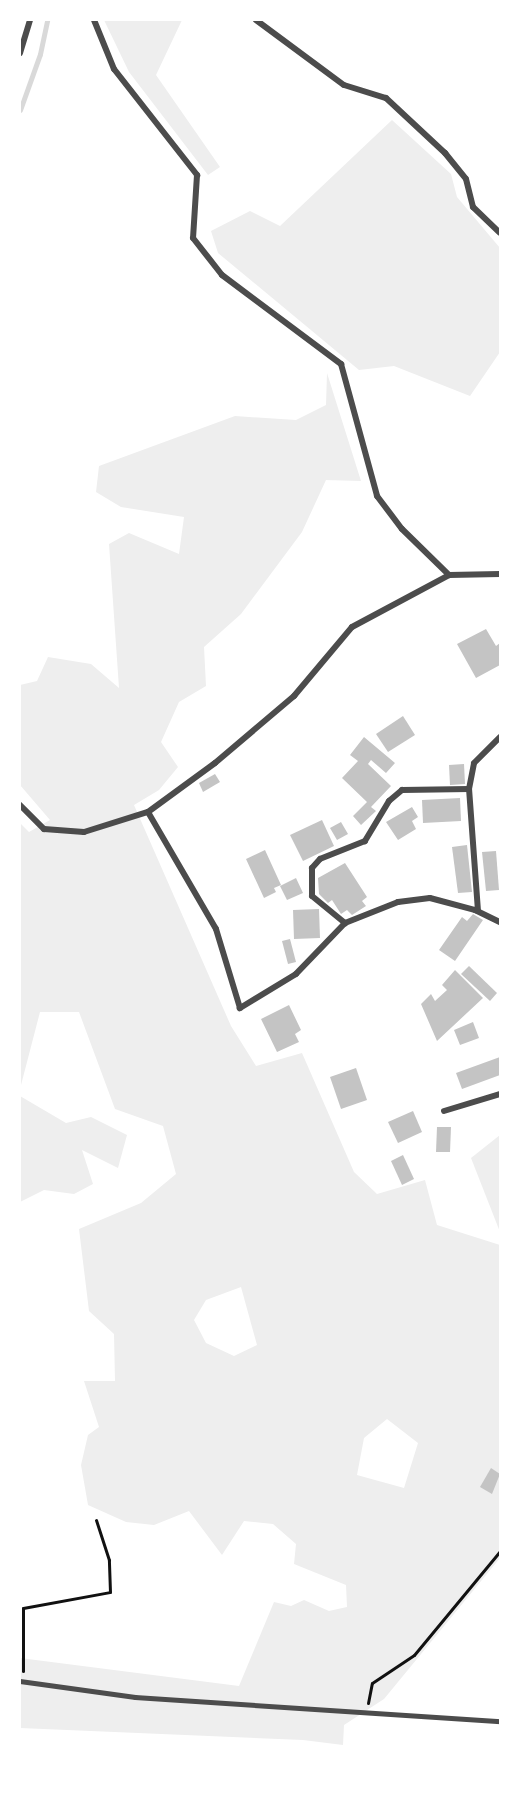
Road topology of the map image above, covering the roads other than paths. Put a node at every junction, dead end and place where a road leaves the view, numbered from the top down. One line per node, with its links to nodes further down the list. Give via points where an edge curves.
1 (30, 20): 4 (street)
2 (94, 20): 7 (street, via 114,69 197,175 193,238 222,275 341,364 377,496 402,529)
3 (256, 20): 5 (street, via 344,85 386,98 445,153 466,178 473,207)
4 (20, 53)
5 (501, 233)
6 (501, 574): 7 (street)
7 (449, 575): 11 (street, via 352,627 294,696 215,763)
8 (501, 737): 9 (street, via 474,763)
9 (469, 789): 12 (street); 14 (street, via 402,790 389,801 365,842 320,860 312,868 312,896)
10 (20, 806): 11 (street, via 44,829 84,832)
11 (148, 812): 14 (street, via 216,929 240,1008 296,974)
12 (478, 911): 13 (street); 14 (street, via 430,898 398,902)
13 (501, 922)
14 (345, 923)
15 (501, 1094): 16 (street)
16 (444, 1111)
17 (21, 1681): 18 (lane, via 135,1697)
18 (501, 1721)

